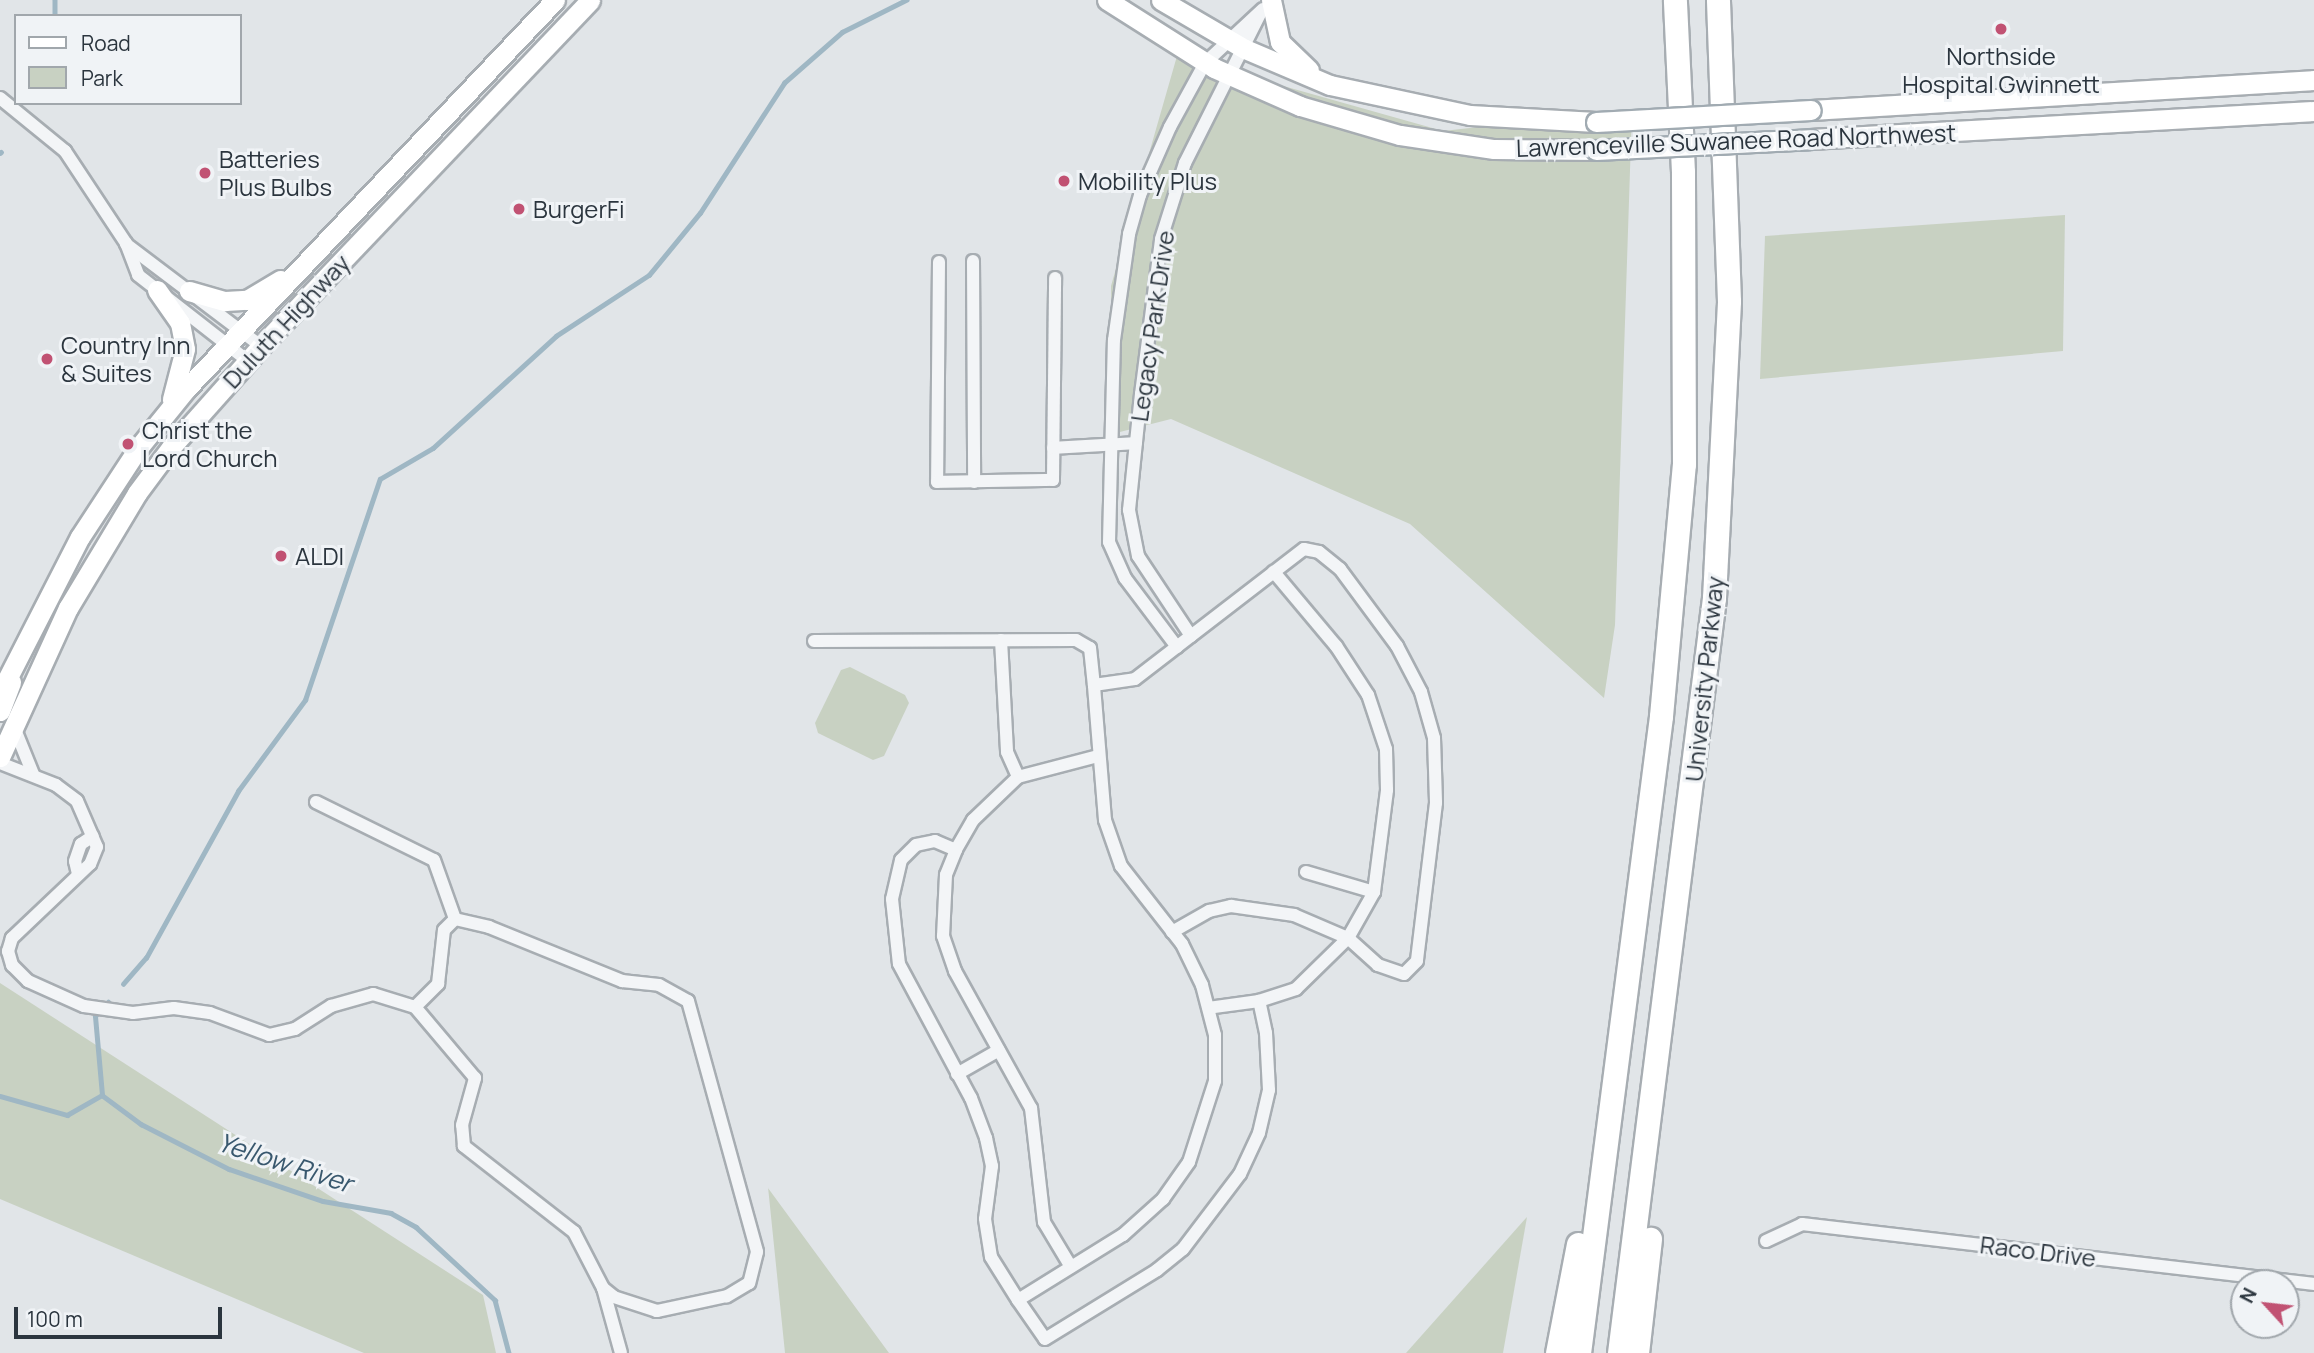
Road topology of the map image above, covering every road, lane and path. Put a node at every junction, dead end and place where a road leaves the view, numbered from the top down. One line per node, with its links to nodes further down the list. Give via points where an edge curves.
1 (555, 0): 19 (main road, Duluth Highway)
2 (590, 0): 25 (main road, Duluth Highway)
3 (1107, 0): 10 (main road, Lawrenceville Suwanee Road Northwest)
4 (1161, 0): 8 (main road, Lawrenceville Suwanee Road Northwest)
5 (1271, 0): 13 (main road, via 1280,42)
6 (1675, 0): 58 (highway, University Parkway, via 1683,186 1684,464 1661,716)
7 (1718, 0): 55 (highway, University Parkway, via 1728,211 1724,450 1713,611)
8 (1227, 40): 9 (main road, Lawrenceville Suwanee Road Northwest); 9 (street, Legacy Park Drive, via 1263,9); 10 (street, Legacy Park Drive)
9 (1245, 49): 11 (street, Legacy Park Drive); 13 (main road, Lawrenceville Suwanee Road Northwest)
10 (1205, 63): 11 (main road, Lawrenceville Suwanee Road Northwest); 28 (street, Legacy Park Drive, via 1150,172 1129,234 1115,340)
11 (1230, 75): 15 (main road, Lawrenceville Suwanee Road Northwest, bridge, via 1300,106 1400,135 1494,149 1596,150); 27 (street, Legacy Park Drive, via 1185,163 1161,239)
12 (2314, 79): 13 (main road, Lawrenceville Suwanee Road Northwest, bridge, via 1596,122 1470,115)
13 (1330, 85)
14 (0, 98): 16 (street, via 65,152)
15 (2314, 111)
16 (126, 243): 21 (street, via 138,275); 22 (street)
17 (973, 261): 30 (street)
18 (939, 262): 30 (street, via 937,482)
19 (304, 264): 22 (main road, via 247,300 225,301); 23 (main road, Duluth Highway)
20 (1055, 278): 29 (street)
21 (157, 290): 24 (street); 26 (main road, via 180,323 185,349 182,374)
22 (189, 291): 23 (street)
23 (241, 331): 24 (main road, Duluth Highway); 25 (street)
24 (227, 345): 25 (street); 26 (main road, Duluth Highway)
25 (255, 354): 39 (main road, Duluth Highway, via 137,493)
26 (167, 411): 32 (main road, Duluth Highway, via 80,537)
27 (1136, 443): 28 (street); 33 (street, Legacy Park Drive, via 1129,510 1138,556)
28 (1110, 446): 29 (street); 36 (street, Legacy Park Drive, via 1110,542 1125,578)
29 (1053, 448): 30 (street, via 1053,480)
30 (974, 482)
31 (1274, 572): 33 (street); 48 (street, via 1336,646 1368,695 1386,749 1387,790); 51 (street, via 1304,549 1319,552 1340,569 1397,646 1421,692 1434,738 1436,803 1417,961 1404,974 1378,965)
32 (29, 631): 38 (main road, Duluth Highway); 39 (main road)
33 (1191, 636): 36 (street)
34 (1001, 640): 35 (street); 37 (street, via 1076,640 1090,648); 44 (street, via 1007,752)
35 (814, 641)
36 (1177, 648): 37 (street, via 1135,679)
37 (1094, 685): 40 (street)
38 (0, 693)
39 (6, 717): 41 (main road, Duluth Highway); 43 (street)
40 (1097, 756): 44 (street); 50 (street, via 1105,820 1121,866)
41 (0, 757)
42 (0, 764): 43 (street)
43 (33, 774): 53 (street, via 77,801 93,836 81,844 75,862 78,874 26,923 8,951 12,965 47,992 84,1006 133,1013 173,1008 210,1013 269,1035 295,1029 331,1006 373,994)
44 (1018, 777): 46 (street, via 973,820)
45 (316, 802): 49 (street, via 434,860)
46 (956, 850): 56 (street, via 946,875 943,936 955,971); 57 (street, via 935,841 916,845 901,860 892,909 898,964)
47 (1306, 872): 48 (street)
48 (1374, 892): 51 (street)
49 (455, 919): 53 (street, via 444,930 438,984); 62 (street, via 489,927 611,977 659,985 688,1001 757,1252 749,1283 727,1296 657,1311 633,1306)
50 (1172, 932): 51 (street, via 1209,911 1231,906 1294,915); 54 (street, via 1202,985)
51 (1348, 938): 52 (street, via 1296,989)
52 (1259, 1001): 54 (street); 63 (street, via 1269,1090 1259,1133 1240,1174 1212,1216 1157,1270 1045,1339)
53 (413, 1004): 62 (street, via 475,1078 462,1125 464,1146 574,1232)
54 (1208, 1008): 60 (street, via 1215,1035 1215,1081 1189,1162 1163,1199 1123,1235)
55 (1663, 1023): 67 (highway, University Parkway); 68 (highway, via 1665,1095)
56 (999, 1050): 57 (street); 60 (street, via 1031,1108 1044,1222)
57 (957, 1074): 63 (street, via 971,1098 992,1166 985,1219 991,1257)
58 (1606, 1132): 65 (highway); 66 (highway, University Parkway)
59 (1766, 1241): 61 (street, Raco Drive, via 1802,1224)
60 (1071, 1267): 63 (street)
61 (2314, 1283)
62 (603, 1288): 64 (street)
63 (1018, 1300)
64 (621, 1353)
65 (1557, 1353)
66 (1578, 1353)
67 (1619, 1353)
68 (1637, 1353)

